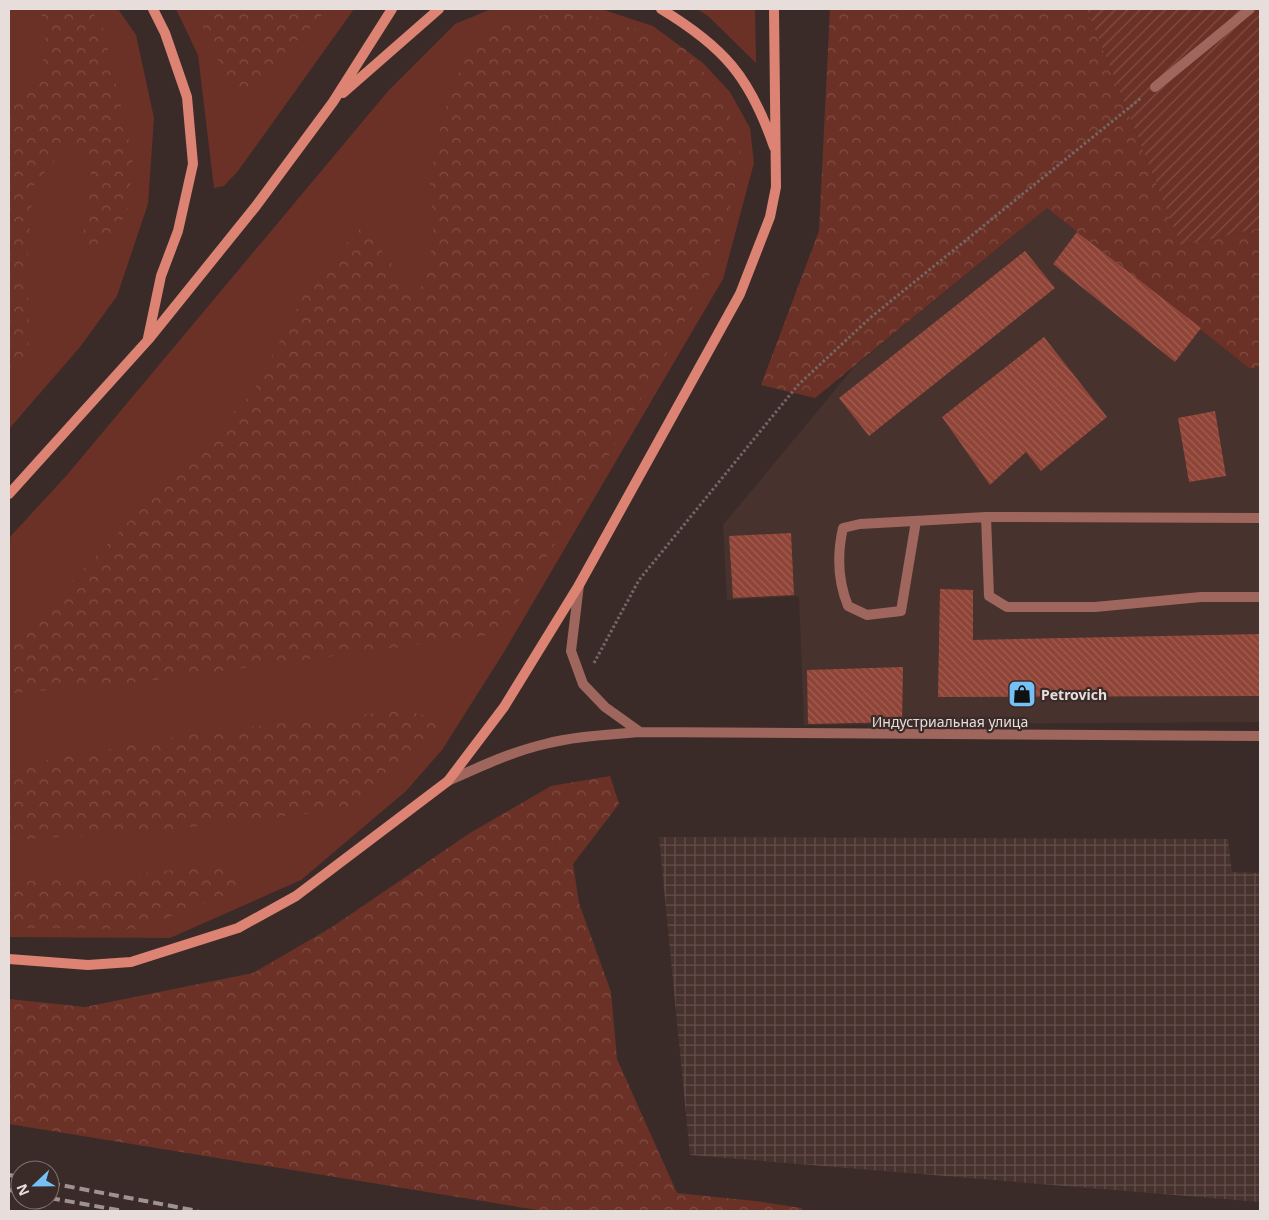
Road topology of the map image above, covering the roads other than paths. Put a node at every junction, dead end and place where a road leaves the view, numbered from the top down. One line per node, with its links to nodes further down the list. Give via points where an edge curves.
1 (153, 9): 10 (street, via 187,97 193,164 178,231 161,276)
2 (392, 9): 8 (street)
3 (439, 9): 8 (street)
4 (661, 9): 9 (street, via 733,64 764,117)
5 (774, 9): 9 (street)
6 (1250, 9): 7 (street)
7 (1155, 86)
8 (333, 102): 10 (street, via 256,206)
9 (777, 156): 15 (street, via 776,187 770,216 740,294)
10 (148, 340): 11 (street)
11 (9, 494)
12 (986, 517): 13 (street); 14 (street); 16 (street, via 989,596 1007,607 1095,607 1201,597)
13 (1260, 518)
14 (916, 521): 14 (street, via 843,528 838,549 842,592 848,606 867,615 901,611)
15 (579, 585): 17 (street, via 571,652 583,684 606,707); 19 (street, via 504,707)
16 (1260, 597)
17 (640, 732): 18 (street, Индустриальная улица); 19 (street, Индустриальная улица, via 545,744 492,761)
18 (1260, 736)
19 (448, 781): 20 (street, via 296,896 238,928 131,962 88,965)
20 (9, 959)

